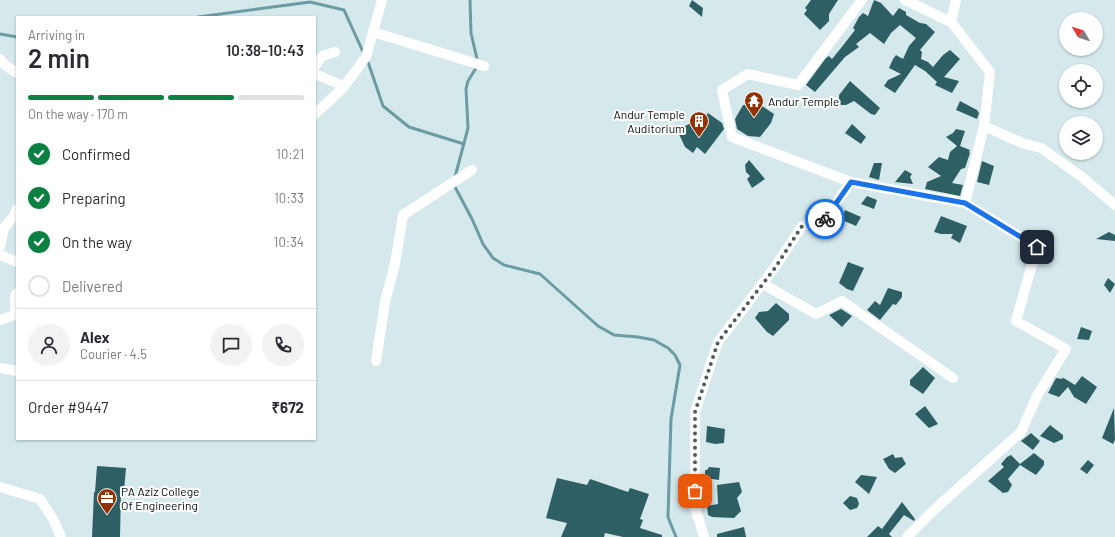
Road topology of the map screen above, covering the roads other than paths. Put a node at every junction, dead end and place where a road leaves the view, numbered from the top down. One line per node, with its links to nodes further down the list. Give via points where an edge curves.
1 (382, 0): 6 (street)
2 (862, 0): 17 (street, via 798,85 748,74 722,90 732,137)
3 (905, 0): 5 (street)
4 (956, 0): 5 (street)
5 (950, 22): 15 (street, via 990,72)
6 (373, 32): 10 (street); 13 (street, via 366,57)
7 (334, 52): 9 (street, via 322,56)
8 (0, 59): 11 (street)
9 (316, 65)
10 (484, 66)
11 (16, 72)
12 (316, 74): 13 (street)
13 (344, 86): 14 (street)
14 (320, 104)
15 (984, 126): 18 (street); 19 (street, via 1022,143 1041,148 1082,177)
16 (472, 170): 28 (street, via 403,215)
17 (851, 182): 18 (street); 24 (street, via 823,221 802,226)
18 (965, 203): 35 (street, via 1037,247 1016,321 1066,349 1038,394 1021,432)
19 (1115, 205)
20 (16, 211): 21 (street, via 4,228)
21 (0, 247)
22 (0, 254): 23 (street)
23 (16, 262)
24 (763, 284): 31 (street, via 816,314 842,301); 34 (street, via 718,342 695,412 695,507)
25 (16, 294): 26 (street)
26 (16, 314): 27 (street)
27 (0, 320)
28 (376, 361)
29 (0, 368): 30 (street)
30 (16, 371)
31 (953, 378)
32 (0, 487): 33 (street, via 40,499)
33 (61, 537)
34 (704, 537)
35 (907, 537)

